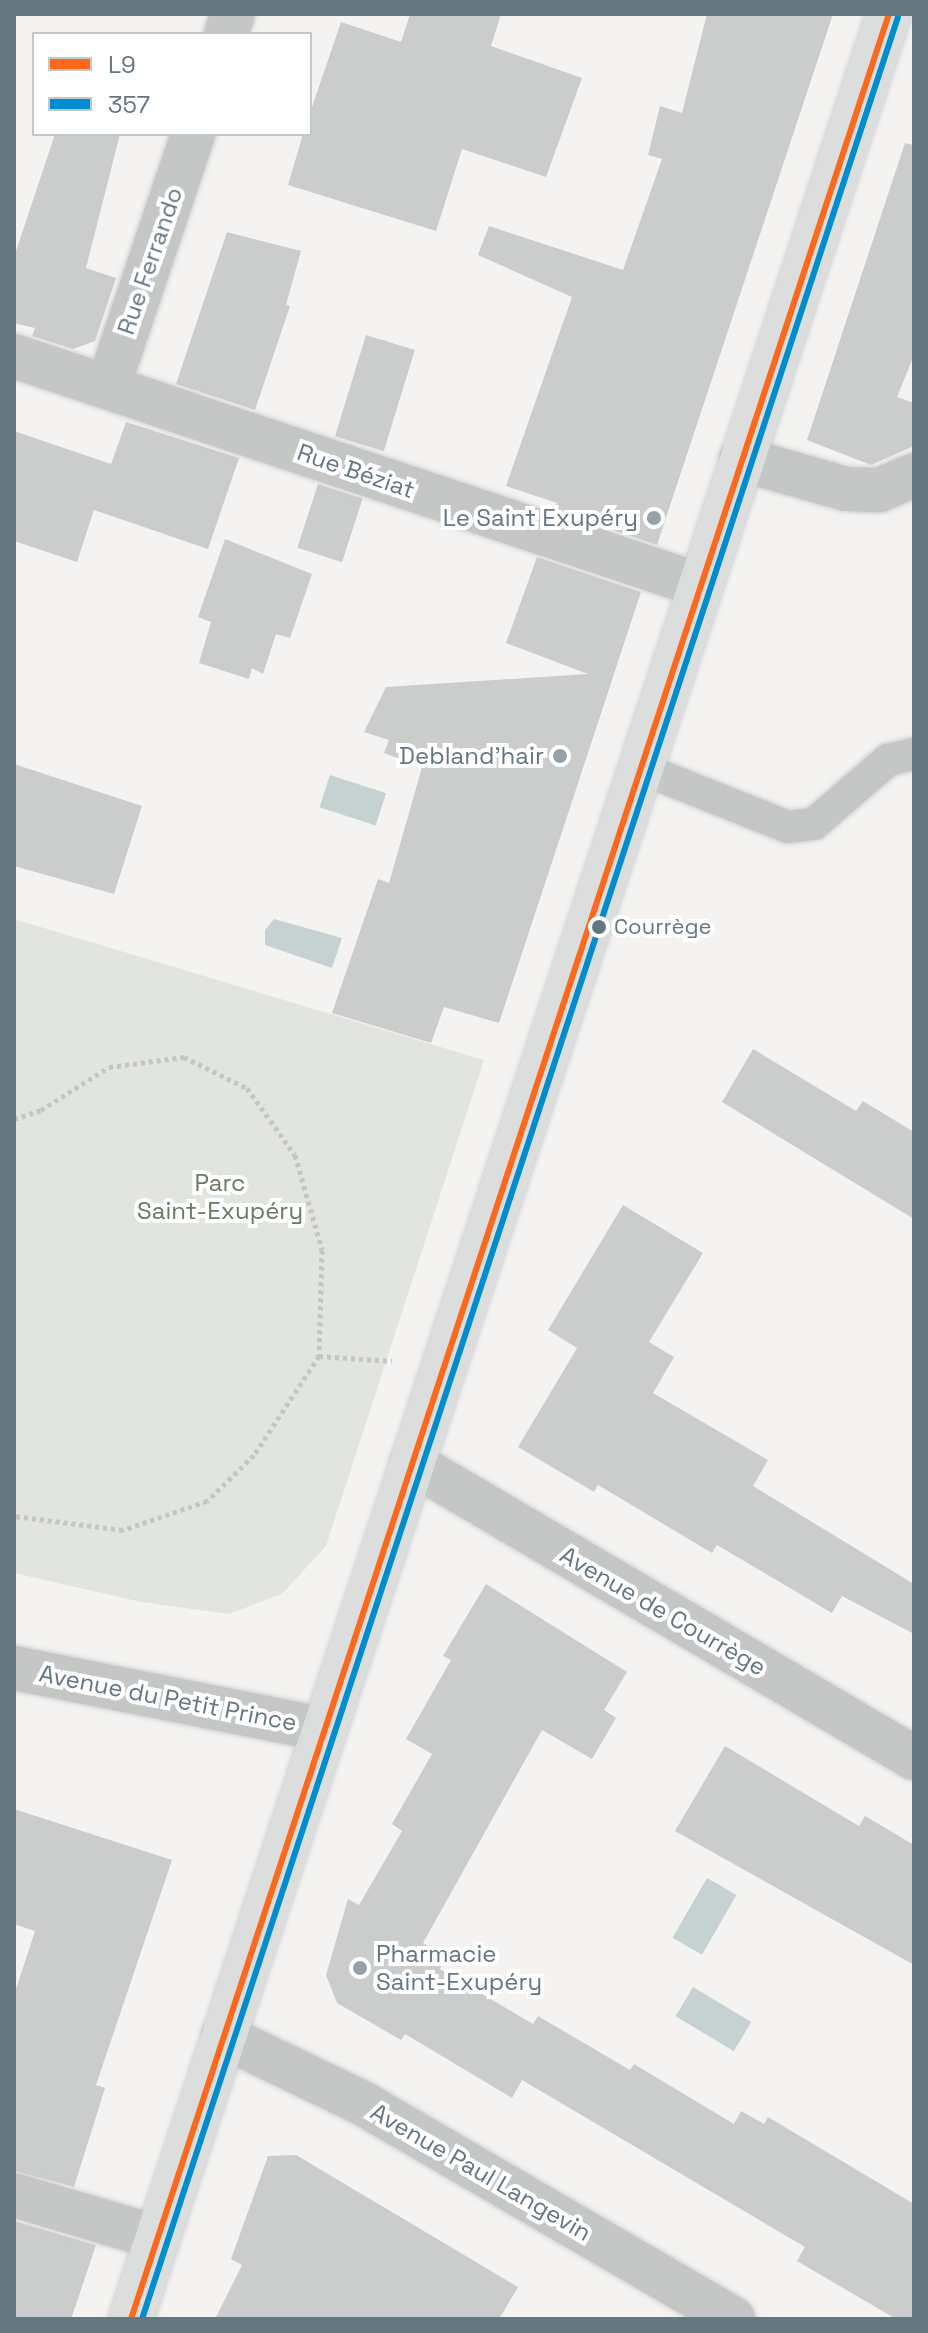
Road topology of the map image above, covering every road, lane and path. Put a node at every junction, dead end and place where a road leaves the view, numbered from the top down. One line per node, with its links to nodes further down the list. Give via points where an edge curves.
1 (889, 14): 5 (main road)
2 (192, 136): 4 (street, Rue Ferrando)
3 (14, 356): 4 (street, Rue Béziat)
4 (108, 387): 7 (street, Rue Béziat)
5 (741, 459): 6 (street, via 846,489 879,490); 7 (main road)
6 (914, 475)
7 (699, 585): 9 (main road)
8 (914, 754): 9 (lane, via 888,760 814,824 788,827)
9 (640, 768): 13 (main road)
10 (14, 1119): 11 (path, via 41,1110 109,1067 184,1057 247,1088 295,1155 322,1250)
11 (319, 1356): 12 (path); 14 (path, via 254,1455 207,1501 123,1530)
12 (397, 1362)
13 (412, 1463): 16 (main road); 17 (street, Avenue de Courrège)
14 (14, 1516)
15 (14, 1668): 16 (street, Avenue du Petit Prince)
16 (323, 1729): 18 (main road)
17 (914, 1758)
18 (223, 2036): 20 (main road); 22 (street, Avenue Paul Langevin, via 364,2104)
19 (14, 2195): 20 (street)
20 (156, 2237): 21 (main road)
21 (131, 2319)
22 (733, 2319)

